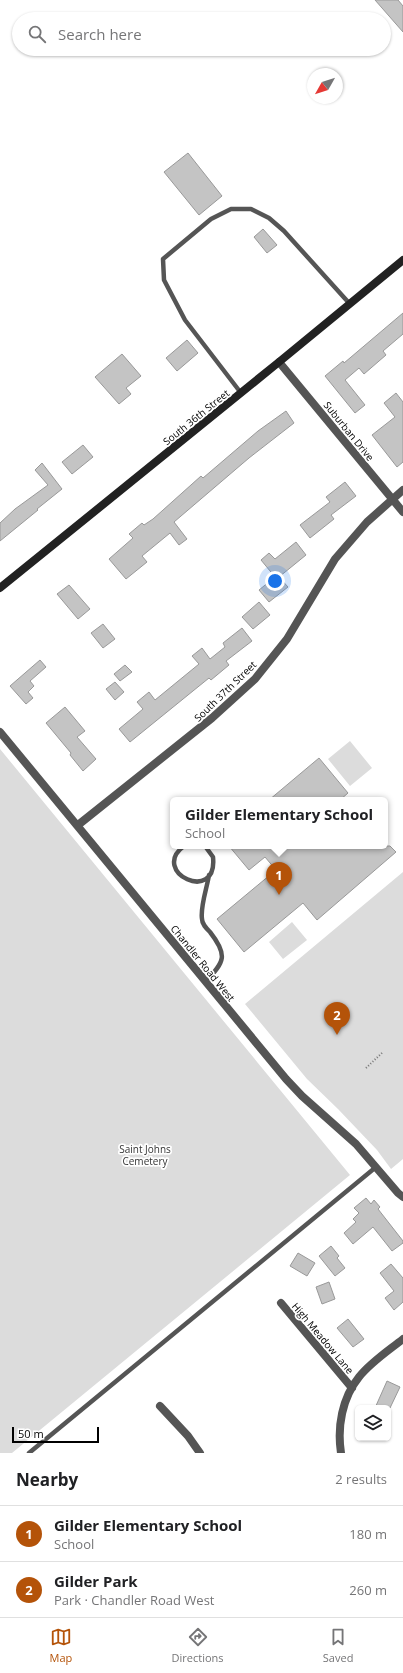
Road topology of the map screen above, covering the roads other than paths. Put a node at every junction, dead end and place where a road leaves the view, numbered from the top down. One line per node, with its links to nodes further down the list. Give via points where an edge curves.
1 (403, 260): 2 (main road, South 36th Street)
2 (349, 303): 3 (main road, South 36th Street); 4 (lane, via 269,218 251,209 231,209 211,219 163,259 164,280 185,320)
3 (279, 362): 4 (main road, South 36th Street); 6 (street, Suburban Drive)
4 (241, 392): 8 (main road, South 36th Street)
5 (403, 490): 6 (street, South 37th Street)
6 (392, 500): 7 (street, Suburban Drive); 10 (street, South 37th Street, via 367,522 335,558 287,639 255,679 212,718)
7 (403, 512)
8 (0, 588)
9 (0, 732): 10 (street, Chandler Road West)
10 (78, 826): 14 (street, Chandler Road West)
11 (181, 849): 13 (lane, via 175,860 181,877 198,882)
12 (207, 849): 13 (lane, via 213,857)
13 (209, 875): 14 (lane, via 202,919 204,926 220,944 223,955 220,965)
14 (205, 982): 15 (street, Chandler Road West, via 286,1079 356,1144)
15 (376, 1167): 16 (street, Chandler Road West); 21 (lane)
16 (403, 1197)
17 (281, 1303): 19 (street, High Meadow Lane)
18 (403, 1339): 19 (street, via 367,1369)
19 (352, 1388): 23 (street, High Meadow Lane, via 339,1423)
20 (160, 1406): 22 (street)
21 (29, 1453)
22 (200, 1453)
23 (341, 1453)

